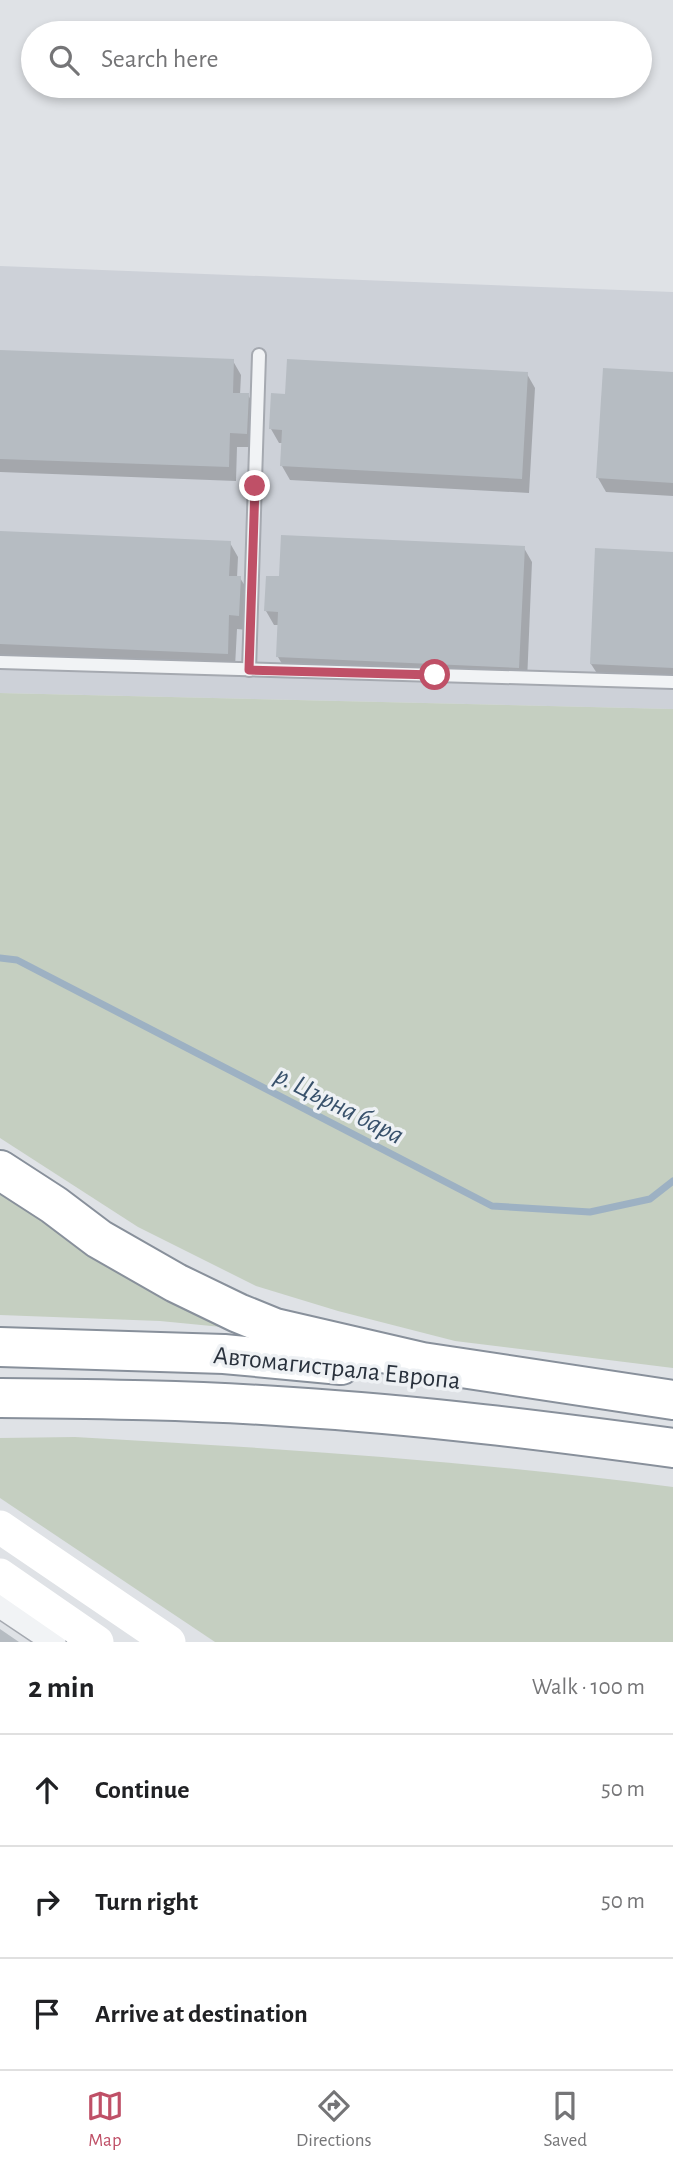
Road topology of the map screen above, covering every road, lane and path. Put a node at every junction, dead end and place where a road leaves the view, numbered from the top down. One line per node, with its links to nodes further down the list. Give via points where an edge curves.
1 (259, 355): 3 (lane)
2 (0, 662): 3 (lane)
3 (249, 670): 4 (lane)
4 (673, 682)
5 (0, 1170): 8 (highway, via 99,1239 176,1283 275,1328 422,1362)
6 (0, 1347): 8 (highway, Автомагистрала Европа, via 224,1354)
7 (0, 1398): 9 (highway, Автомагистрала Европа, via 292,1407)
8 (673, 1402)
9 (575, 1436): 10 (highway, Автомагистрала Европа); 11 (highway)
10 (673, 1448)
11 (673, 1456)
12 (0, 1527): 17 (main road)
13 (0, 1576): 16 (main road)
14 (0, 1606): 15 (street)
15 (54, 1642)
16 (97, 1642)
17 (169, 1642)

